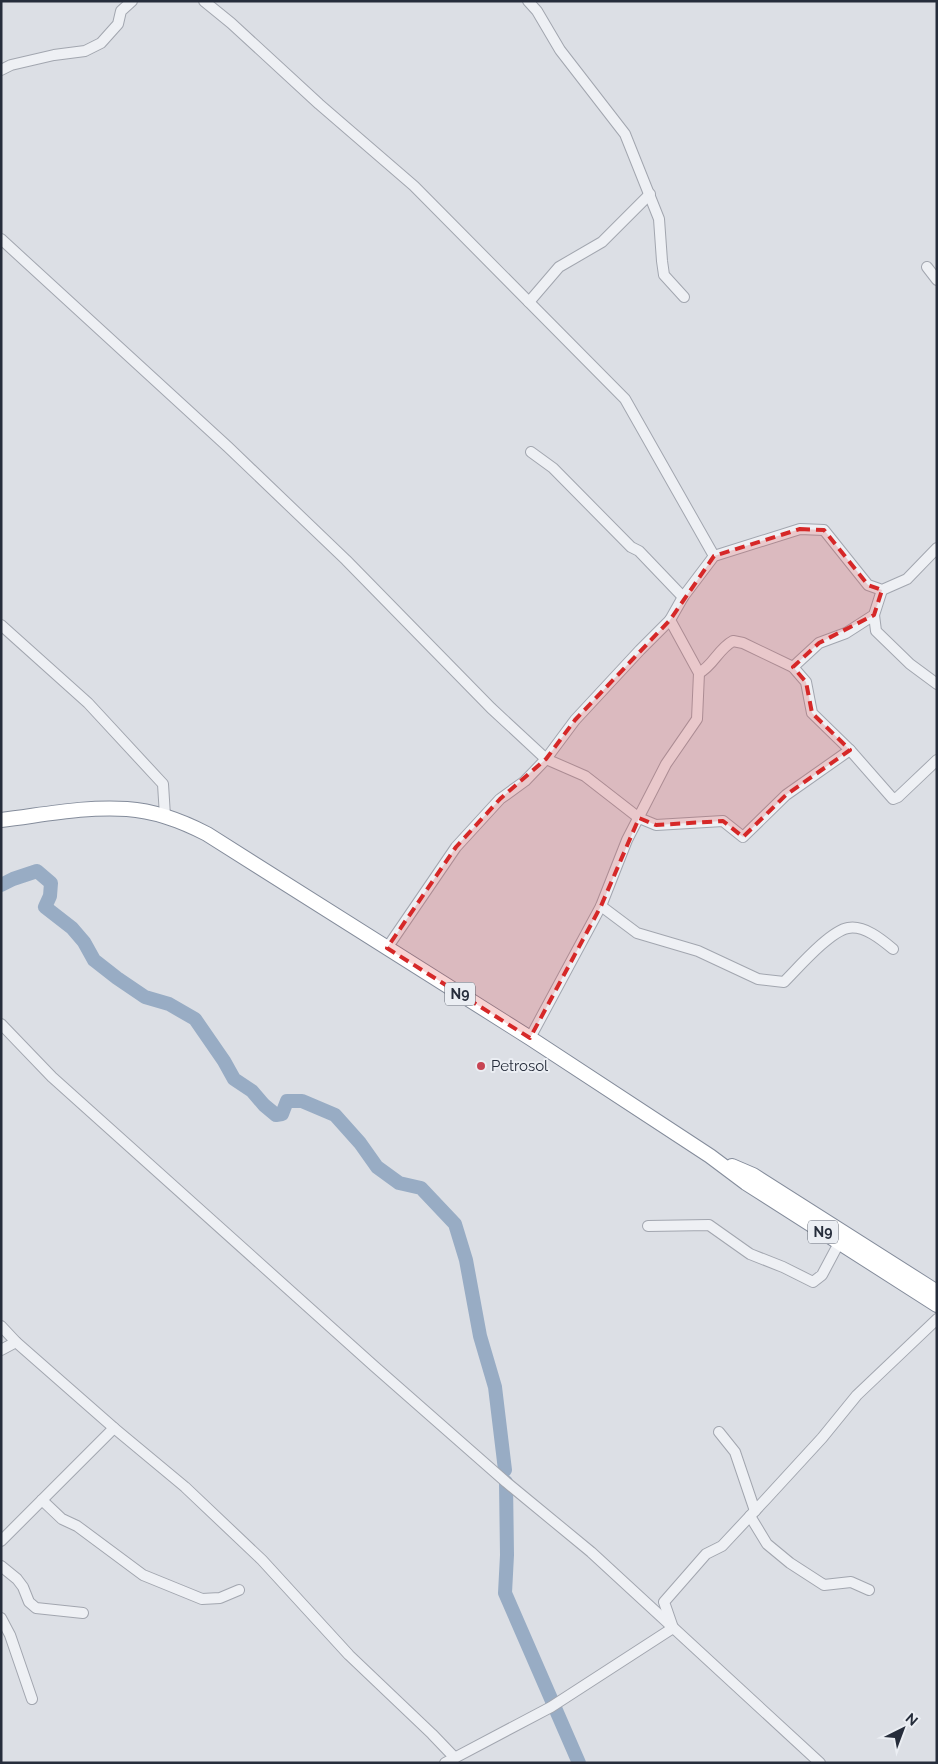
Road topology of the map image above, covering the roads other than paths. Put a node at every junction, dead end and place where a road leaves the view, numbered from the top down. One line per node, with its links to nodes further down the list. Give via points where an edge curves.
1 (132, 1): 4 (street, via 101,43 85,51 54,55)
2 (204, 1): 10 (street, via 414,186)
3 (528, 1): 5 (street, via 560,50 625,134)
4 (1, 70)
5 (650, 194): 9 (street, via 659,219 664,276); 10 (street, via 602,242 559,267)
6 (1, 239): 23 (street, via 353,567 491,708)
7 (927, 267): 8 (street)
8 (937, 280)
9 (684, 297)
10 (529, 302): 13 (street, via 625,399)
11 (531, 452): 15 (street, via 553,468)
12 (937, 548): 14 (street, via 907,579)
13 (714, 556): 14 (street, via 800,528 824,530 868,585); 15 (street)
14 (882, 590): 16 (street)
15 (683, 596): 17 (street)
16 (874, 616): 19 (street, via 846,633 819,643); 21 (street, via 876,631 910,664)
17 (670, 620): 20 (street); 23 (street, via 575,720)
18 (1, 625): 25 (street, via 88,703 162,784)
19 (793, 668): 20 (street, via 743,643 732,641); 22 (street, via 806,682 812,712)
20 (699, 673): 26 (street, via 697,719 666,764)
21 (937, 684)
22 (850, 750): 24 (street, via 893,799); 26 (street, via 786,795 743,837 723,820 656,825)
23 (546, 759): 26 (street, via 585,776); 29 (street, via 525,781 500,799 456,847)
24 (937, 760)
25 (165, 816): 27 (highway, N9, via 128,809 96,809); 29 (highway, N9, via 207,834)
26 (640, 818): 28 (street, via 627,840)
27 (1, 820)
28 (600, 906): 30 (street, via 637,933 698,951 758,979 784,982 833,935 849,928 863,930); 32 (street)
29 (387, 948): 32 (highway, N9)
30 (893, 948)
31 (1, 1024): 52 (street, via 66,1090)
32 (530, 1038): 33 (highway, N9)
33 (710, 1156): 35 (highway, N9); 36 (highway, N9, via 754,1175)
34 (648, 1226): 35 (street, via 710,1225 750,1254 812,1282 822,1275)
35 (839, 1243): 37 (highway, N9)
36 (937, 1292)
37 (937, 1305)
38 (937, 1319): 45 (street, via 857,1395)
39 (1, 1326): 40 (street)
40 (16, 1342): 41 (street); 42 (street)
41 (1, 1350)
42 (114, 1428): 44 (street); 54 (street, via 185,1487 262,1560 349,1655)
43 (719, 1432): 45 (street, via 735,1452)
44 (42, 1500): 46 (street); 48 (street, via 62,1519 84,1531 143,1575 202,1599 220,1598)
45 (752, 1514): 49 (street, via 768,1544 790,1563 824,1585 851,1582); 52 (street, via 722,1546 706,1554 664,1602)
46 (1, 1541)
47 (1, 1566): 50 (street, via 24,1587 29,1602 36,1608)
48 (238, 1590)
49 (869, 1590)
50 (82, 1613)
51 (1, 1618): 53 (street)
52 (673, 1628): 54 (street, via 551,1707); 56 (street)
53 (32, 1698)
54 (456, 1758): 55 (street)
55 (445, 1763)
56 (820, 1763)

